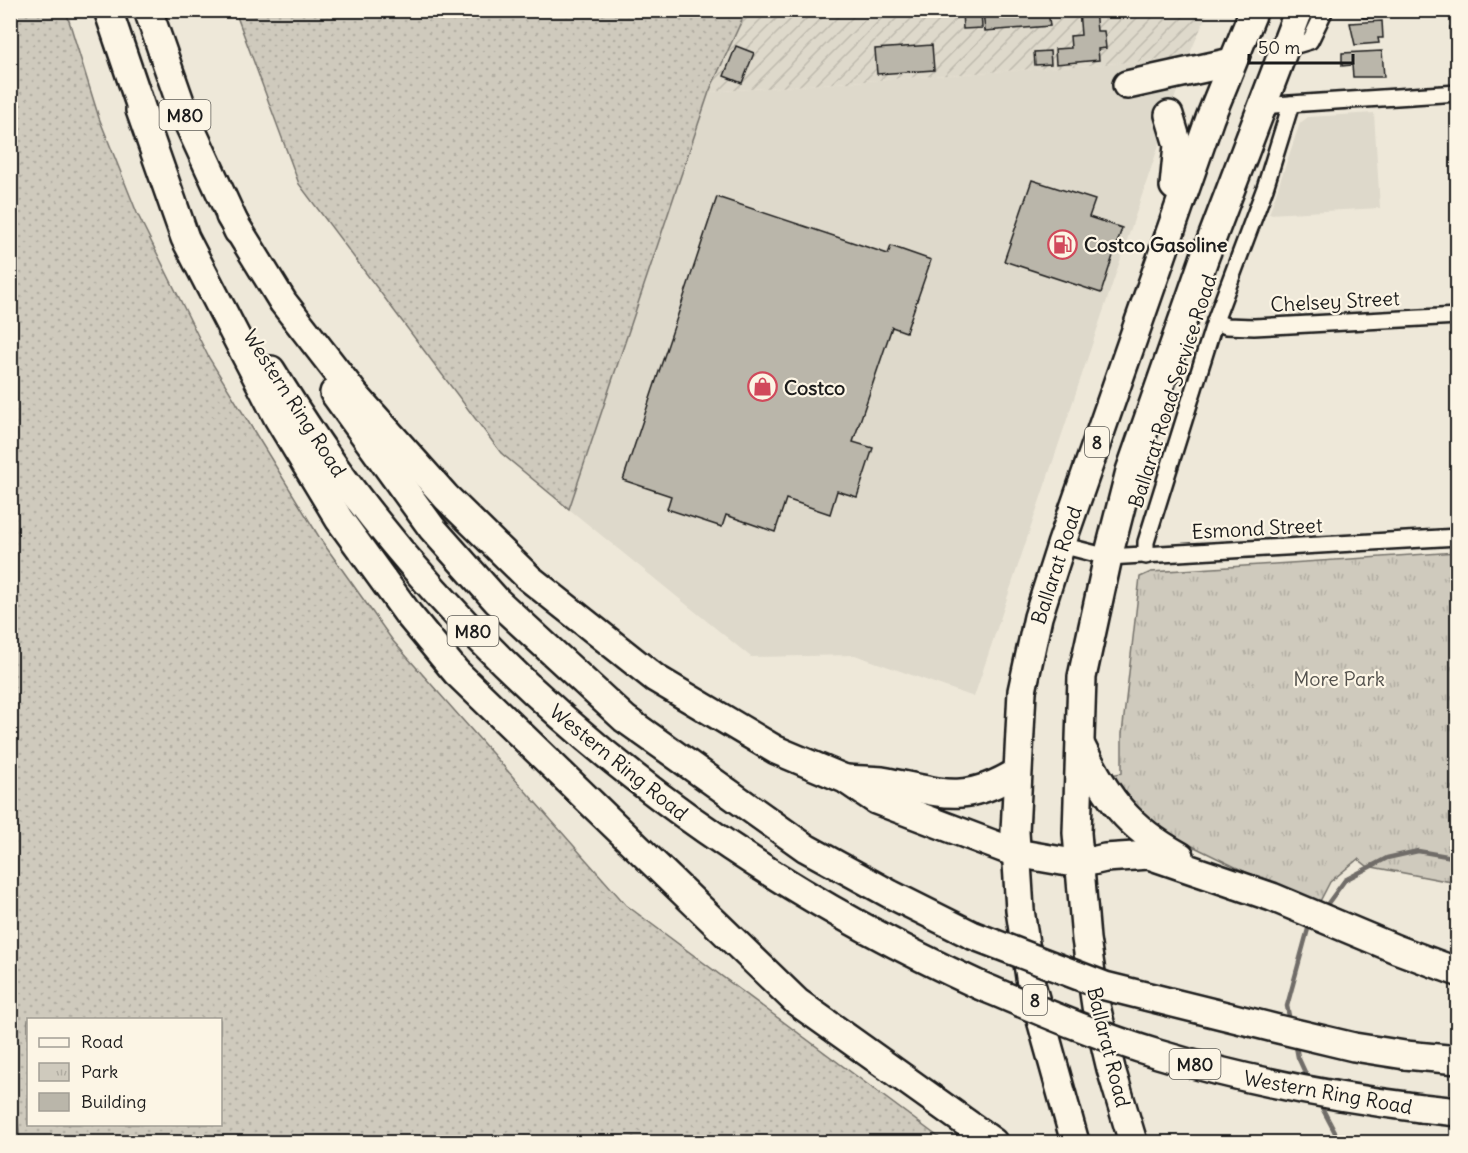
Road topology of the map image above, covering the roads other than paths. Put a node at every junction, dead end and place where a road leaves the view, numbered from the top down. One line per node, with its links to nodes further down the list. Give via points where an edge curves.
1 (108, 10): 12 (highway, Western Ring Road / M80)
2 (148, 10): 14 (highway, Western Ring Road / M80, via 186,116)
3 (1254, 10): 7 (highway, Ballarat Road / 8)
4 (1299, 10): 6 (highway, Ballarat Road / 8)
5 (1325, 10): 6 (street, via 1310,41)
6 (1283, 49): 11 (highway, Ballarat Road / 8)
7 (1232, 62): 8 (highway); 15 (highway, Ballarat Road / 8)
8 (1127, 85)
9 (1458, 93): 10 (street)
10 (1291, 104): 11 (street); 17 (street, Ballarat Road Service Road, via 1265,188)
11 (1260, 106): 21 (highway, Ballarat Road / 8, via 1130,471)
12 (140, 110): 30 (highway, via 185,238 278,418 339,519 408,614 456,672 797,1002); 31 (highway, Western Ring Road / M80, bridge, via 181,206 220,283 318,444 355,494 419,573 480,639 558,715 658,797 785,884 920,958 1063,1021 1157,1054 1273,1084 1347,1099)
13 (1169, 115): 15 (highway, via 1178,159)
14 (230, 216): 24 (highway, via 283,302 356,396 446,497 529,578 655,678 776,750); 29 (highway, Western Ring Road / M80, bridge, via 312,361 432,528 497,601 625,719 720,789 806,848 890,894 972,935 1105,986 1321,1040)
15 (1165, 247): 19 (highway, Ballarat Road / 8)
16 (1458, 316): 17 (street, Chelsey Street, via 1254,327 1226,326)
17 (1215, 321): 20 (street, Ballarat Road Service Road, via 1146,542)
18 (1458, 537): 20 (street, Esmond Street)
19 (1061, 545): 21 (street, Esmond Street); 23 (highway, Ballarat Road / 8, via 1038,617 1022,691)
20 (1146, 556): 21 (street, Esmond Street)
21 (1108, 557): 22 (highway, Ballarat Road / 8, via 1086,650)
22 (1079, 742): 26 (highway, Ballarat Road / 8); 27 (highway, via 1100,784 1123,814 1173,852)
23 (1016, 773): 24 (highway, via 989,788 946,794); 25 (highway, Ballarat Road / 8)
24 (845, 779): 25 (highway, via 876,800)
25 (1016, 853): 26 (highway); 34 (highway, Ballarat Road / 8, via 1031,984)
26 (1079, 864): 27 (highway, via 1149,855); 35 (highway, Ballarat Road / 8, via 1096,1006)
27 (1225, 881): 28 (highway)
28 (1458, 972)
29 (1458, 1060)
30 (952, 1112): 32 (highway); 33 (highway)
31 (1458, 1112)
32 (993, 1143)
33 (1015, 1143)
34 (1075, 1143)
35 (1133, 1143)

